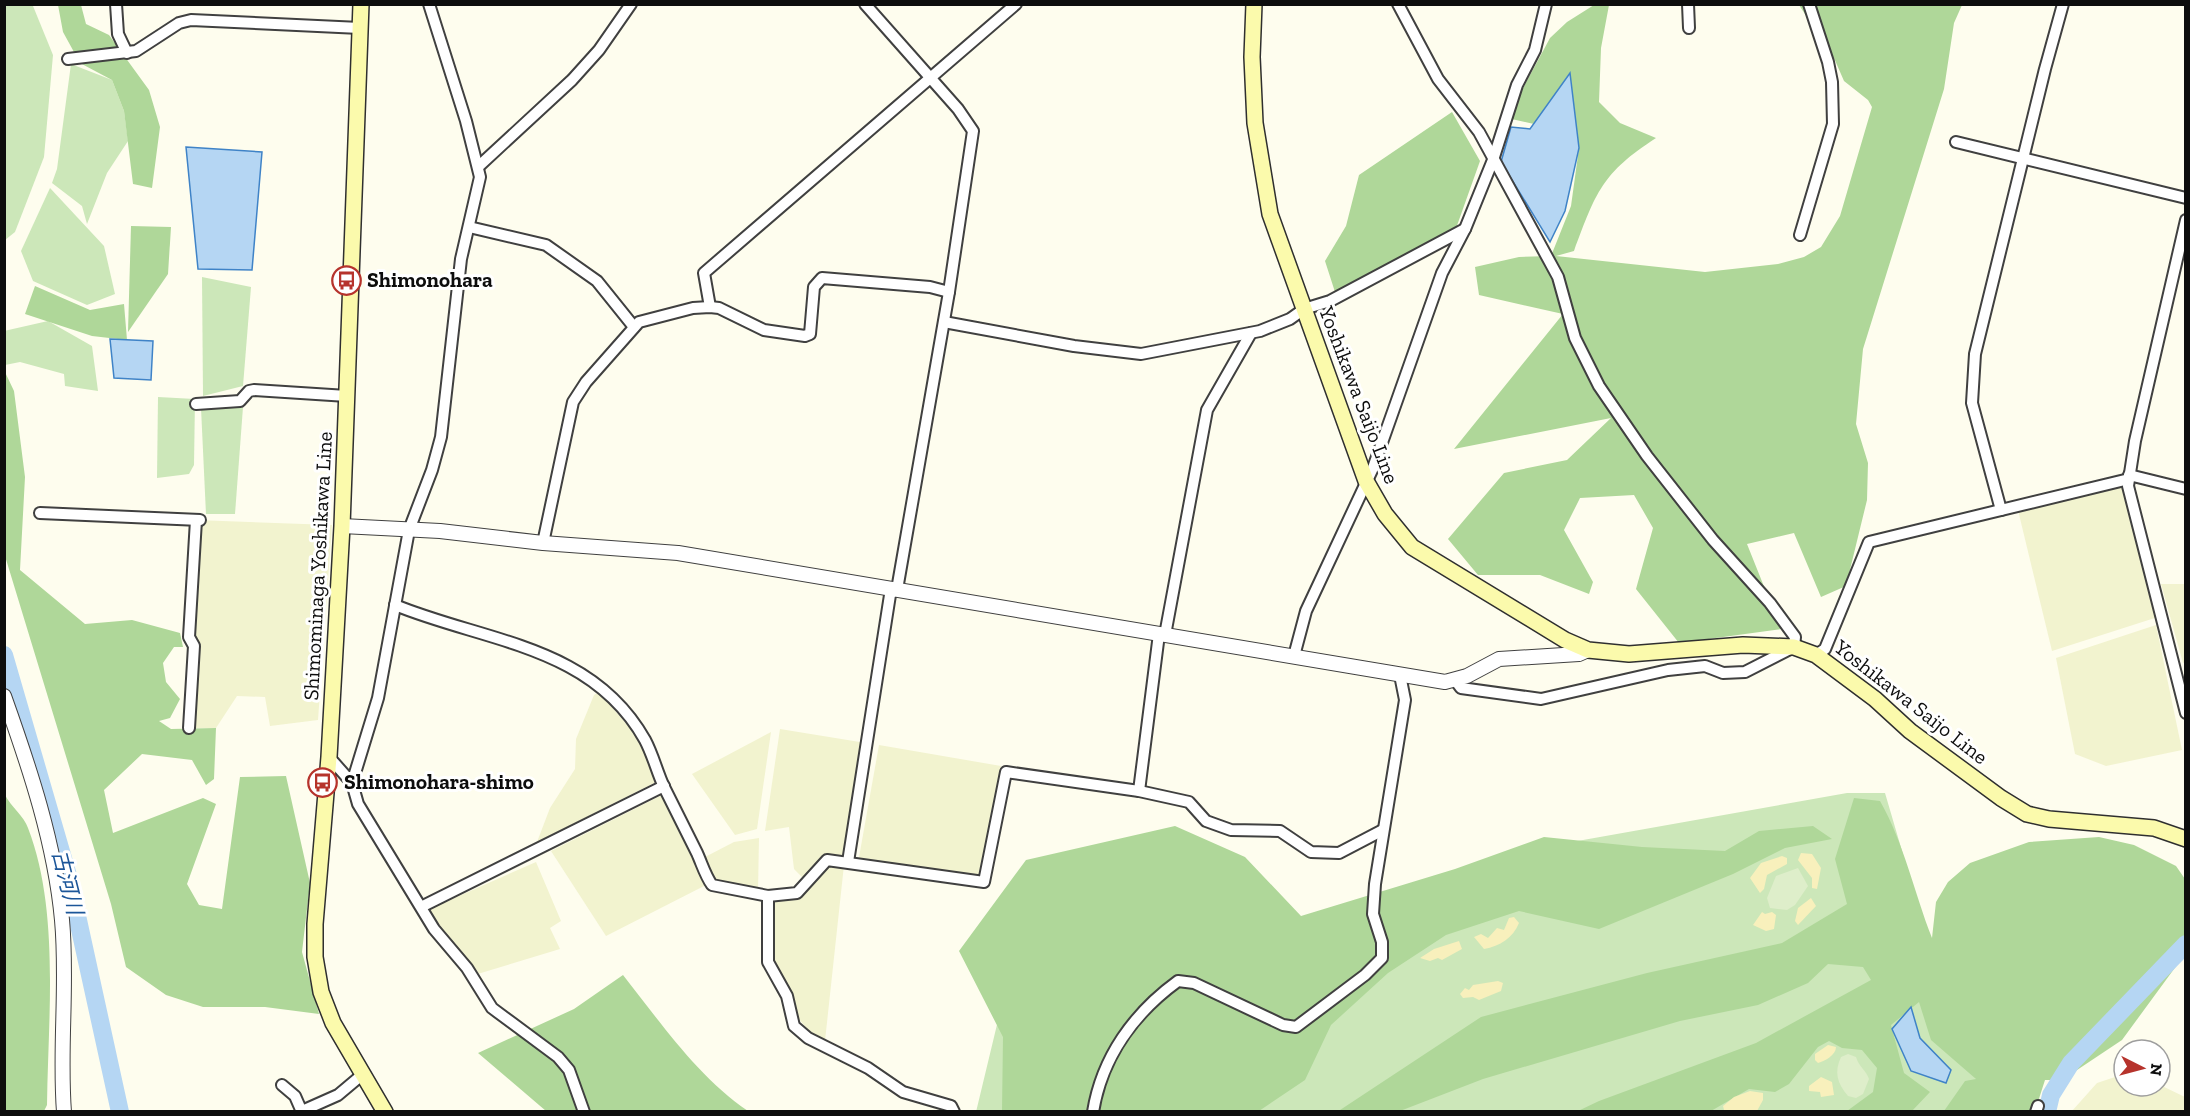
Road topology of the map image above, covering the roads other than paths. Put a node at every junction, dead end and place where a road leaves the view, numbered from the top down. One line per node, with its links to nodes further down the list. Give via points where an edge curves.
1 (116, 4): 15 (street, via 118,34)
2 (361, 4): 13 (main road, Shimominaga Yoshikawa Line)
3 (429, 4): 21 (street)
4 (631, 4): 21 (street, via 572,80)
5 (865, 4): 17 (street)
6 (1016, 4): 17 (street)
7 (1254, 4): 29 (main road, Yoshikawa Saijo Line, via 1255,123 1263,185)
8 (1398, 4): 20 (street, via 1438,79 1479,132)
9 (1546, 4): 20 (street, via 1535,50 1517,85)
10 (1688, 4): 14 (street)
11 (1809, 4): 26 (street, via 1828,62 1833,124)
12 (2063, 4): 19 (street)
13 (360, 28): 15 (street, via 191,20); 33 (main road, Shimominaga Yoshikawa Line)
14 (1689, 28)
15 (127, 53): 16 (street)
16 (68, 59)
17 (930, 78): 27 (street, via 973,131); 28 (street, via 704,273)
18 (1956, 142): 19 (street)
19 (2023, 159): 22 (street); 38 (street, via 1975,354 1972,383 1979,438)
20 (1493, 160): 25 (street); 46 (street, via 1558,277 1575,338 1599,386 1647,456 1791,631)
21 (479, 166): 24 (street)
22 (2186, 198)
23 (2186, 220): 35 (street)
24 (469, 227): 31 (street, via 546,245 597,281); 41 (street, via 461,259 441,437)
25 (1465, 229): 29 (street, via 1330,301); 36 (street, via 1442,273)
26 (1800, 235)
27 (949, 292): 28 (street, via 822,278 814,287 810,334 805,336 764,330); 30 (street)
28 (710, 307): 31 (street, via 639,322)
29 (1304, 309): 32 (street, via 1290,319); 36 (main road, Yoshikawa Saijo Line)
30 (944, 322): 32 (street, via 1141,354); 43 (street, via 898,584)
31 (634, 327): 42 (street, via 573,402)
32 (1251, 333): 45 (street, via 1207,410)
33 (347, 396): 34 (street, via 254,390 240,400); 40 (main road, Shimominaga Yoshikawa Line)
34 (196, 404)
35 (2129, 477): 37 (street); 38 (street); 53 (street, via 2148,571)
36 (1366, 481): 47 (main road, Yoshikawa Saijo Line, via 1385,514 1412,547 1555,635); 49 (street, via 1306,611)
37 (2186, 489)
38 (2001, 510): 48 (street, via 1869,542 1825,649)
39 (40, 513): 54 (street, via 198,520 189,637 194,646)
40 (342, 526): 41 (street); 55 (main road, Shimominaga Yoshikawa Line)
41 (409, 530): 42 (street); 44 (street)
42 (543, 543): 43 (street, via 678,554)
43 (893, 589): 45 (street); 61 (street)
44 (395, 605): 56 (street, via 378,698); 57 (street, via 434,621 543,653 590,677 608,693 645,740)
45 (1162, 634): 49 (street); 58 (street)
46 (1794, 647): 47 (main road, Yoshikawa Saijo Line, via 1743,645 1629,654); 48 (main road, Yoshikawa Saijo Line); 51 (street, via 1745,672 1723,673 1705,666 1668,670 1541,699 1461,688)
47 (1588, 650): 51 (street, via 1579,654 1499,659)
48 (1816, 655): 60 (main road, Yoshikawa Saijo Line, via 1910,731 2027,813 2049,819 2154,828)
49 (1294, 657): 50 (street)
50 (1400, 675): 51 (street); 59 (street, via 1405,700)
51 (1455, 680)
52 (4, 696): 68 (street, via 44,822 57,878 62,923)
53 (2186, 713)
54 (189, 728)
55 (329, 757): 56 (street); 64 (main road, Shimominaga Yoshikawa Line, via 315,957 321,992 333,1023)
56 (352, 783): 63 (street, via 358,804)
57 (664, 786): 62 (street, via 712,885); 63 (street)
58 (1140, 791): 59 (street, via 1189,802 1206,821 1231,830 1280,831 1311,852 1339,853); 61 (street, via 1006,772 984,882)
59 (1383, 830): 71 (street, via 1373,914 1382,942 1382,958 1365,975 1296,1027 1283,1025 1194,983 1178,981 1133,1020 1121,1037 1104,1071)
60 (2186, 840)
61 (848, 862): 62 (street, via 827,860 797,893)
62 (768, 896): 70 (street, via 768,962 788,996 794,1026 808,1038 868,1068 903,1092 951,1106)
63 (423, 906): 69 (street, via 434,929 467,968 492,1008 558,1057 568,1070)
64 (363, 1074): 66 (street, via 338,1095); 67 (main road, Shimominaga Yoshikawa Line)
65 (282, 1085): 66 (street, via 295,1096)
66 (302, 1111)
67 (384, 1111)
68 (64, 1112)
69 (584, 1112)
70 (954, 1112)
71 (1093, 1112)

